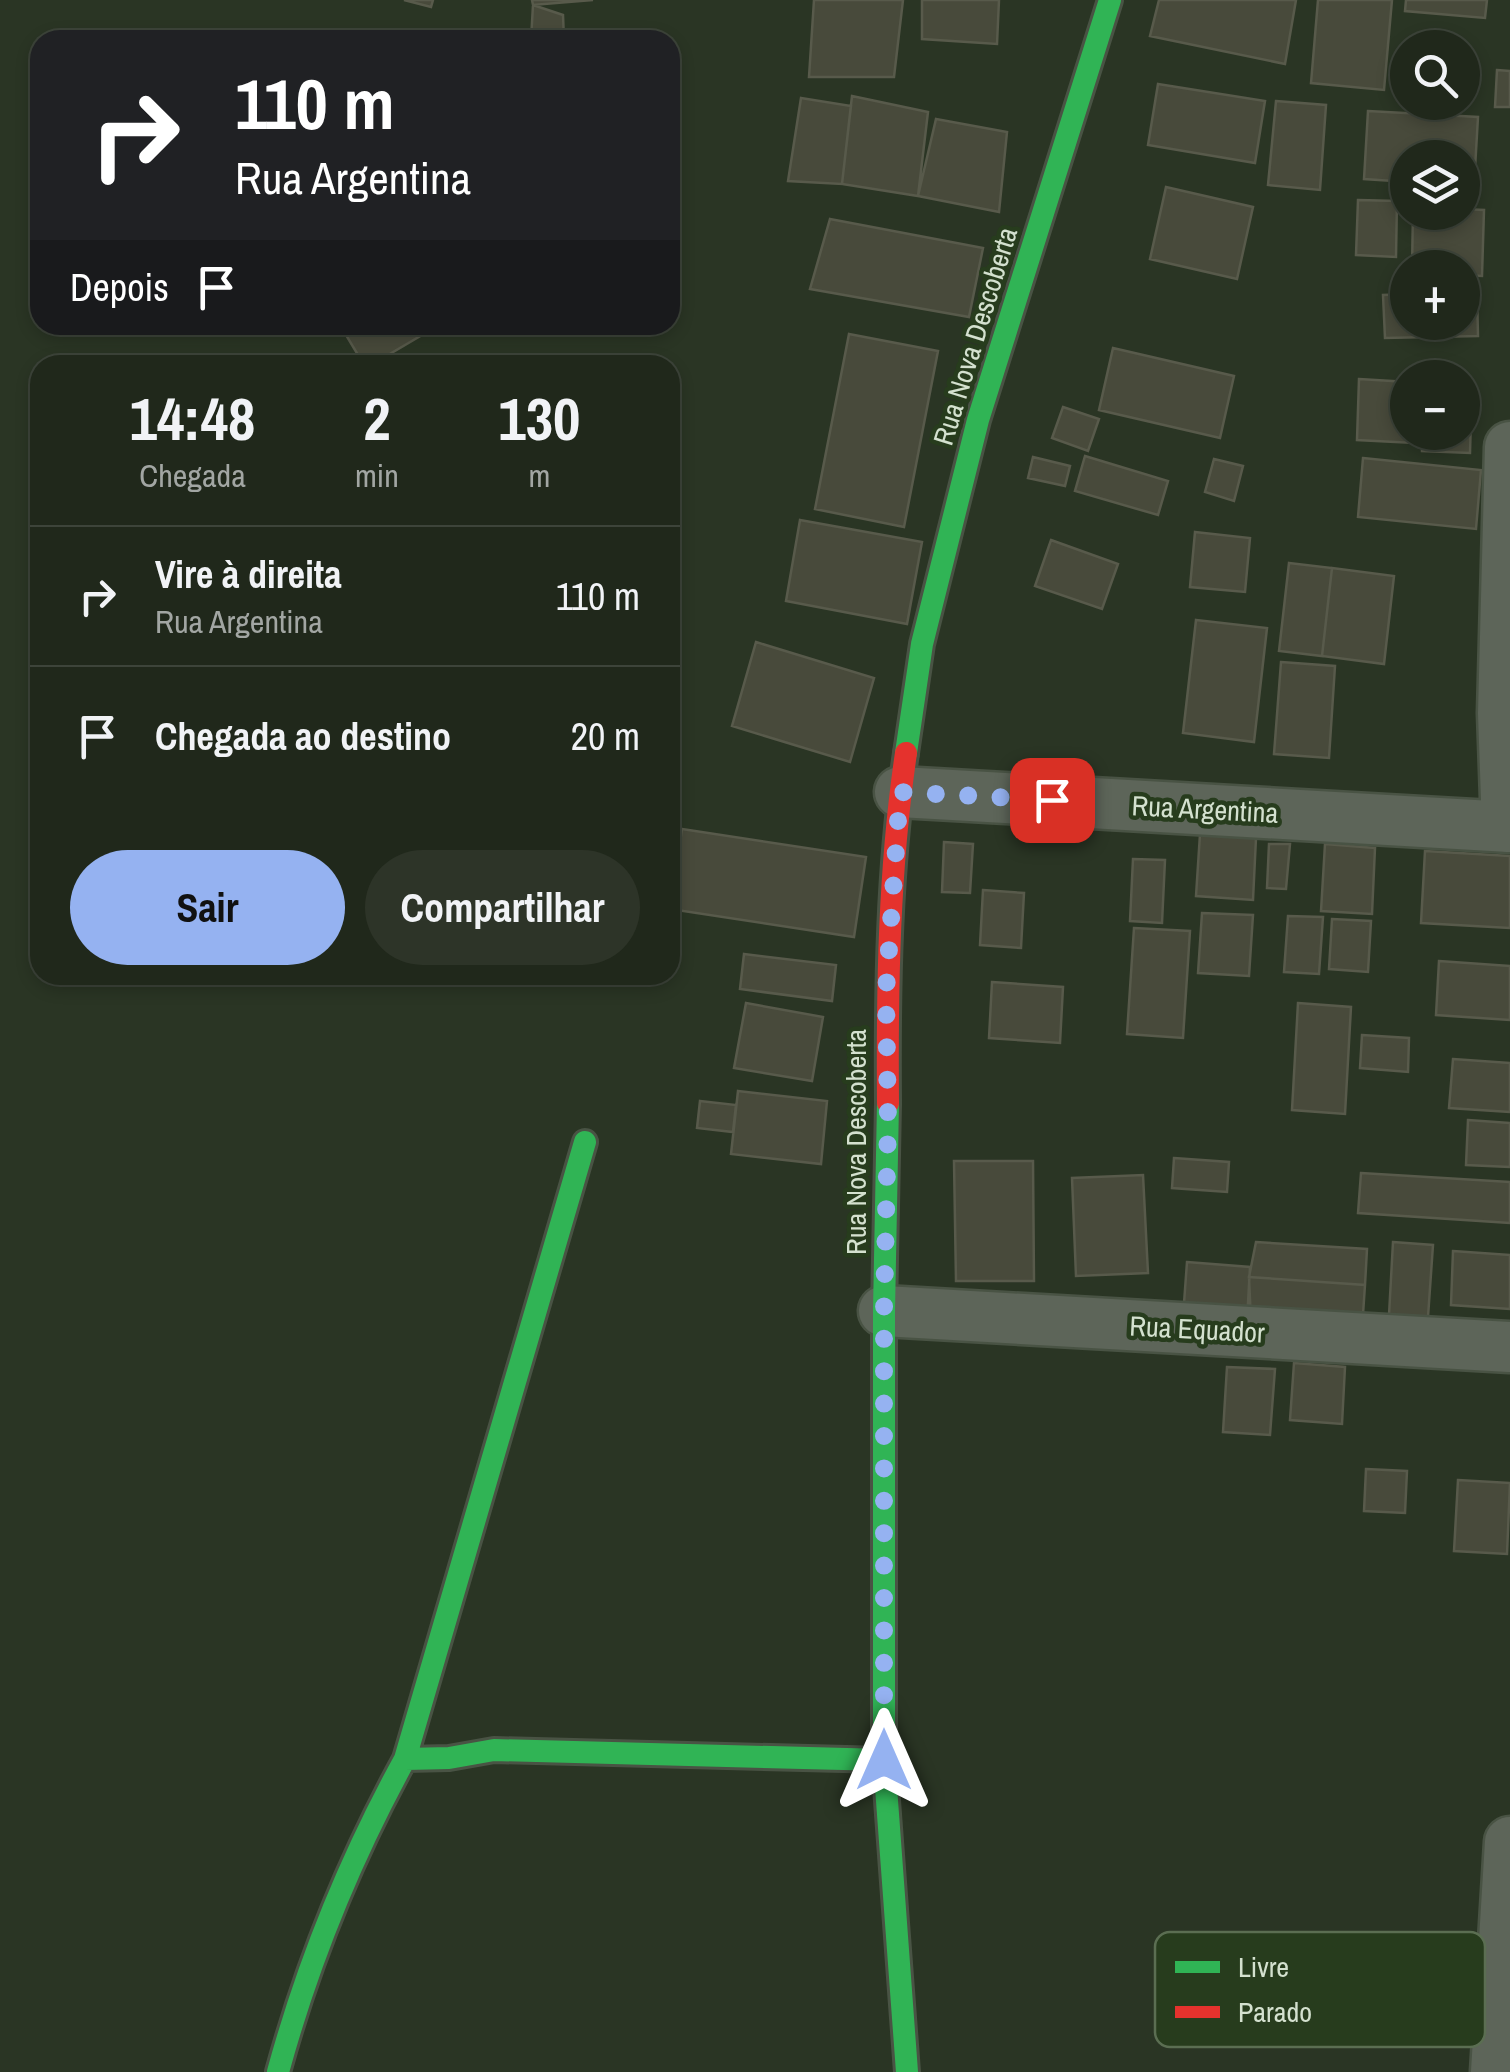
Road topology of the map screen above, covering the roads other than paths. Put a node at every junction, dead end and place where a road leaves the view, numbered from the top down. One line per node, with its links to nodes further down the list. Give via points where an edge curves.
1 (1110, 0): 3 (street, Rua Nova Descoberta, via 978,420 922,644)
2 (1510, 447): 4 (street, via 1503,713)
3 (900, 792): 4 (street, Rua Argentina); 6 (street, Rua Nova Descoberta, via 886,992)
4 (1508, 827)
5 (584, 1142): 8 (street)
6 (884, 1310): 7 (street, Rua Equador); 9 (street, Rua Nova Descoberta)
7 (1510, 1347)
8 (405, 1759): 9 (street, via 494,1750); 11 (street, via 342,1887)
9 (884, 1760): 12 (street, Rua Nova Descoberta)
10 (1510, 1842): 13 (street)
11 (278, 2072)
12 (907, 2072)
13 (1496, 2072)

